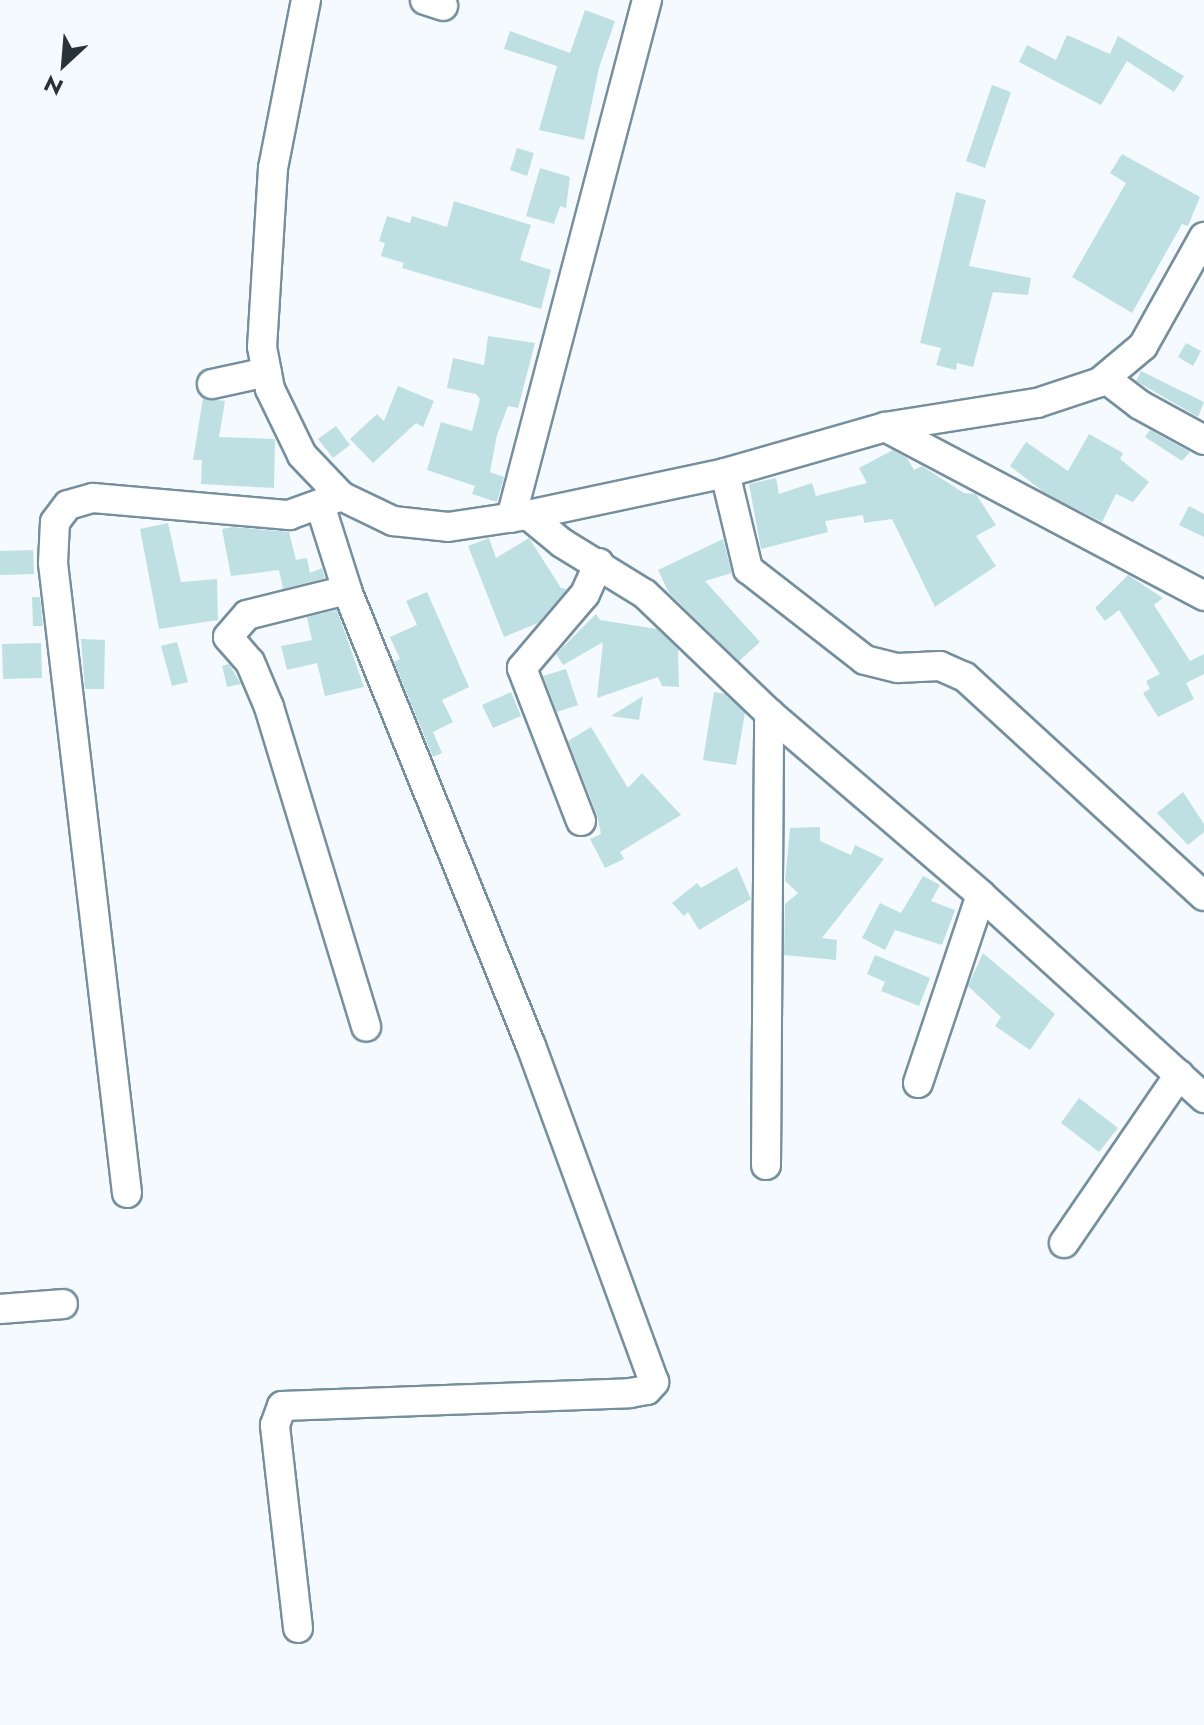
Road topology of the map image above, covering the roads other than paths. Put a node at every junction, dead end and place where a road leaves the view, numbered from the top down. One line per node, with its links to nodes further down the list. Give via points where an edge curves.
1 (306, 0): 4 (street, via 273,168 262,296)
2 (647, 0): 11 (street)
3 (1204, 237): 5 (street, via 1143,346)
4 (267, 372): 6 (street); 10 (street, via 302,455)
5 (1106, 379): 7 (street, via 1037,403); 8 (street, via 1140,405)
6 (212, 384)
7 (885, 427): 9 (street); 14 (street)
8 (1204, 440)
9 (725, 473): 11 (street); 18 (street, via 748,569 865,660 898,668 940,666 965,677)
10 (331, 500): 11 (street, via 426,527); 13 (street); 24 (street, via 289,515 266,515 93,498 68,505 55,522 53,563)
11 (520, 516): 12 (street)
12 (599, 563): 15 (street, via 645,594); 16 (street, via 585,594 522,668)
13 (347, 590): 19 (street, via 247,615 228,637 250,662 269,707); 28 (street, via 531,1046 654,1382 647,1390 630,1393 282,1406 275,1425)
14 (1204, 596)
15 (769, 713): 17 (street); 23 (street)
16 (581, 821)
17 (981, 895): 20 (street); 21 (street)
18 (1204, 896)
19 (366, 1027)
20 (1179, 1075): 22 (street); 25 (street)
21 (918, 1083)
22 (1204, 1098)
23 (766, 1165)
24 (127, 1193)
25 (1064, 1243)
26 (63, 1304): 27 (street)
27 (0, 1309)
28 (298, 1628)

